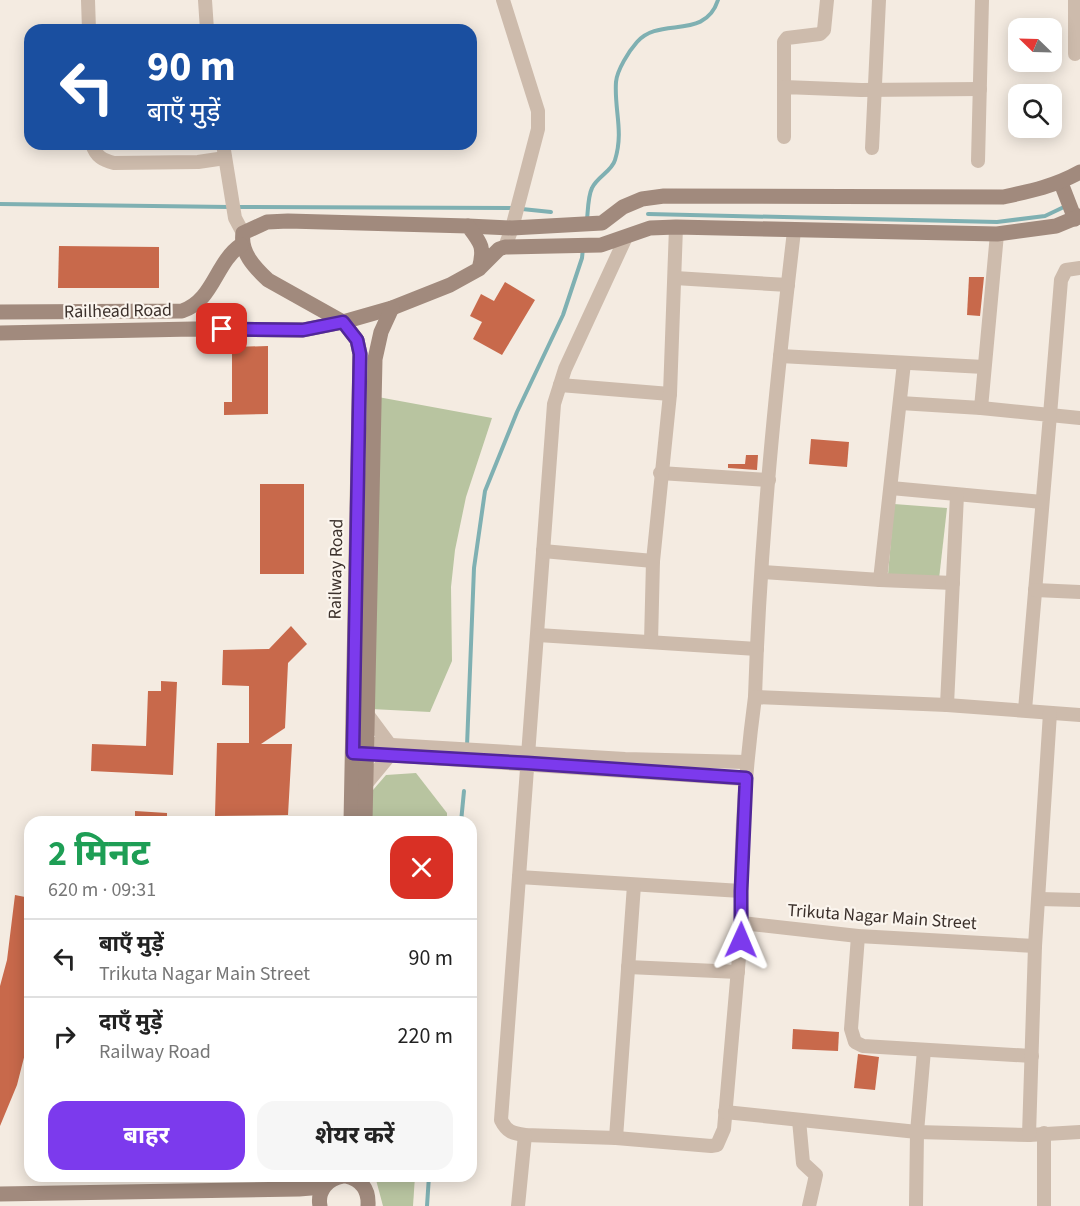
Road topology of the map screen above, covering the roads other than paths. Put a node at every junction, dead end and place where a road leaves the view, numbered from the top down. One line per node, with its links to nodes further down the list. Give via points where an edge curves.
1 (88, 0): 8 (street)
2 (205, 0): 9 (street)
3 (503, 0): 23 (street, via 538,111 538,129)
4 (827, 0): 11 (street, via 824,30 820,34 787,38 784,42)
5 (879, 0): 12 (street)
6 (982, 0): 13 (street)
7 (1075, 0): 10 (street)
8 (89, 24)
9 (207, 24)
10 (1075, 54)
11 (784, 87): 12 (street); 14 (street)
12 (876, 89): 13 (street); 15 (street)
13 (980, 89): 19 (street)
14 (784, 137)
15 (872, 148)
16 (94, 150): 18 (street, via 101,159 114,163)
17 (224, 150): 18 (street)
18 (225, 158): 29 (street)
19 (978, 161)
20 (1080, 172): 21 (main road)
21 (1062, 186): 22 (main road); 23 (main road, via 1003,196 664,196 623,207 602,223 554,227)
22 (1075, 215): 27 (main road, via 1056,226)
23 (513, 224): 24 (main road); 30 (street)
24 (468, 226): 29 (main road, via 267,222); 32 (main road, via 481,243)
25 (676, 227): 26 (main road); 28 (main road, via 650,228); 33 (street)
26 (794, 231): 27 (main road); 34 (street)
27 (997, 234): 41 (street)
28 (626, 237): 30 (main road, via 601,245); 42 (street)
29 (242, 239): 36 (main road, Railhead Road, via 200,302 182,311); 37 (main road, via 257,270 267,280)
30 (505, 247): 32 (main road, Railhead Road)
31 (1080, 268): 46 (street, via 1065,270 1061,280)
32 (479, 269): 35 (main road, Railhead Road)
33 (675, 278): 34 (street); 43 (street)
34 (788, 285): 39 (street)
35 (392, 308): 37 (main road, Railhead Road); 48 (main road, via 375,359)
36 (0, 312)
37 (343, 322): 38 (main road, Railhead Road, via 303,330 193,328); 48 (main road, Railway Road, via 357,340 360,354)
38 (0, 333)
39 (780, 356): 40 (street); 50 (street)
40 (904, 363): 41 (street); 44 (street)
41 (984, 367): 45 (street)
42 (560, 386): 43 (street); 54 (street, via 551,430)
43 (670, 394): 49 (street)
44 (900, 403): 45 (street); 51 (street)
45 (981, 408): 46 (street)
46 (1050, 415): 47 (street); 53 (street)
47 (1080, 418)
48 (366, 443): 68 (main road); 70 (main road, Railway Road)
49 (660, 473): 50 (street); 55 (street)
50 (770, 480): 56 (street)
51 (891, 488): 52 (street); 57 (street)
52 (957, 495): 53 (street); 58 (street)
53 (1042, 502): 59 (street)
54 (543, 551): 55 (street); 61 (street)
55 (652, 561): 62 (street)
56 (763, 572): 57 (street); 63 (street)
57 (880, 580): 58 (street)
58 (953, 583): 65 (street)
59 (1035, 590): 60 (street); 66 (street)
60 (1080, 592)
61 (538, 635): 62 (street); 72 (street)
62 (651, 642): 63 (street)
63 (757, 649): 64 (street)
64 (756, 697): 65 (street); 73 (street)
65 (947, 705): 66 (street)
66 (1025, 710): 67 (street)
67 (1050, 713): 69 (street); 81 (street)
68 (367, 714): 70 (main road); 71 (street)
69 (1080, 715)
70 (360, 748): 71 (street); 75 (main road); 76 (main road, Railway Road)
71 (390, 750): 72 (street); 75 (street)
72 (527, 758): 73 (street); 74 (street); 78 (street)
73 (746, 762): 74 (street)
74 (746, 778): 80 (street)
75 (366, 784): 77 (main road)
76 (352, 816)
77 (365, 816)
78 (519, 877): 79 (street); 95 (street, via 501,1120 505,1130)
79 (634, 885): 80 (street); 86 (street)
80 (741, 891): 83 (street)
81 (1039, 899): 82 (street); 85 (street)
82 (1080, 900)
83 (742, 923): 84 (street, Trikuta Nagar Main Street); 87 (street)
84 (858, 936): 85 (street, Trikuta Nagar Main Street); 88 (street, via 852,1037 863,1046)
85 (1035, 946): 89 (street)
86 (628, 967): 87 (street); 97 (street)
87 (738, 972): 90 (street)
88 (924, 1050): 89 (street); 92 (street)
89 (1032, 1056): 96 (street)
90 (725, 1112): 91 (street); 97 (street, via 717,1145)
91 (799, 1120): 92 (street); 104 (street, via 803,1163 816,1175)
92 (917, 1132): 96 (street); 105 (street)
93 (1080, 1132): 94 (street)
94 (1044, 1133): 96 (street); 106 (street)
95 (525, 1135): 97 (street); 103 (street)
96 (1029, 1135)
97 (616, 1137)
98 (327, 1182): 100 (main road, via 299,1189); 101 (main road, via 319,1196)
99 (363, 1182): 102 (main road)
100 (0, 1194)
101 (320, 1206)
102 (368, 1206)
103 (518, 1206)
104 (809, 1206)
105 (916, 1206)
106 (1044, 1206)

